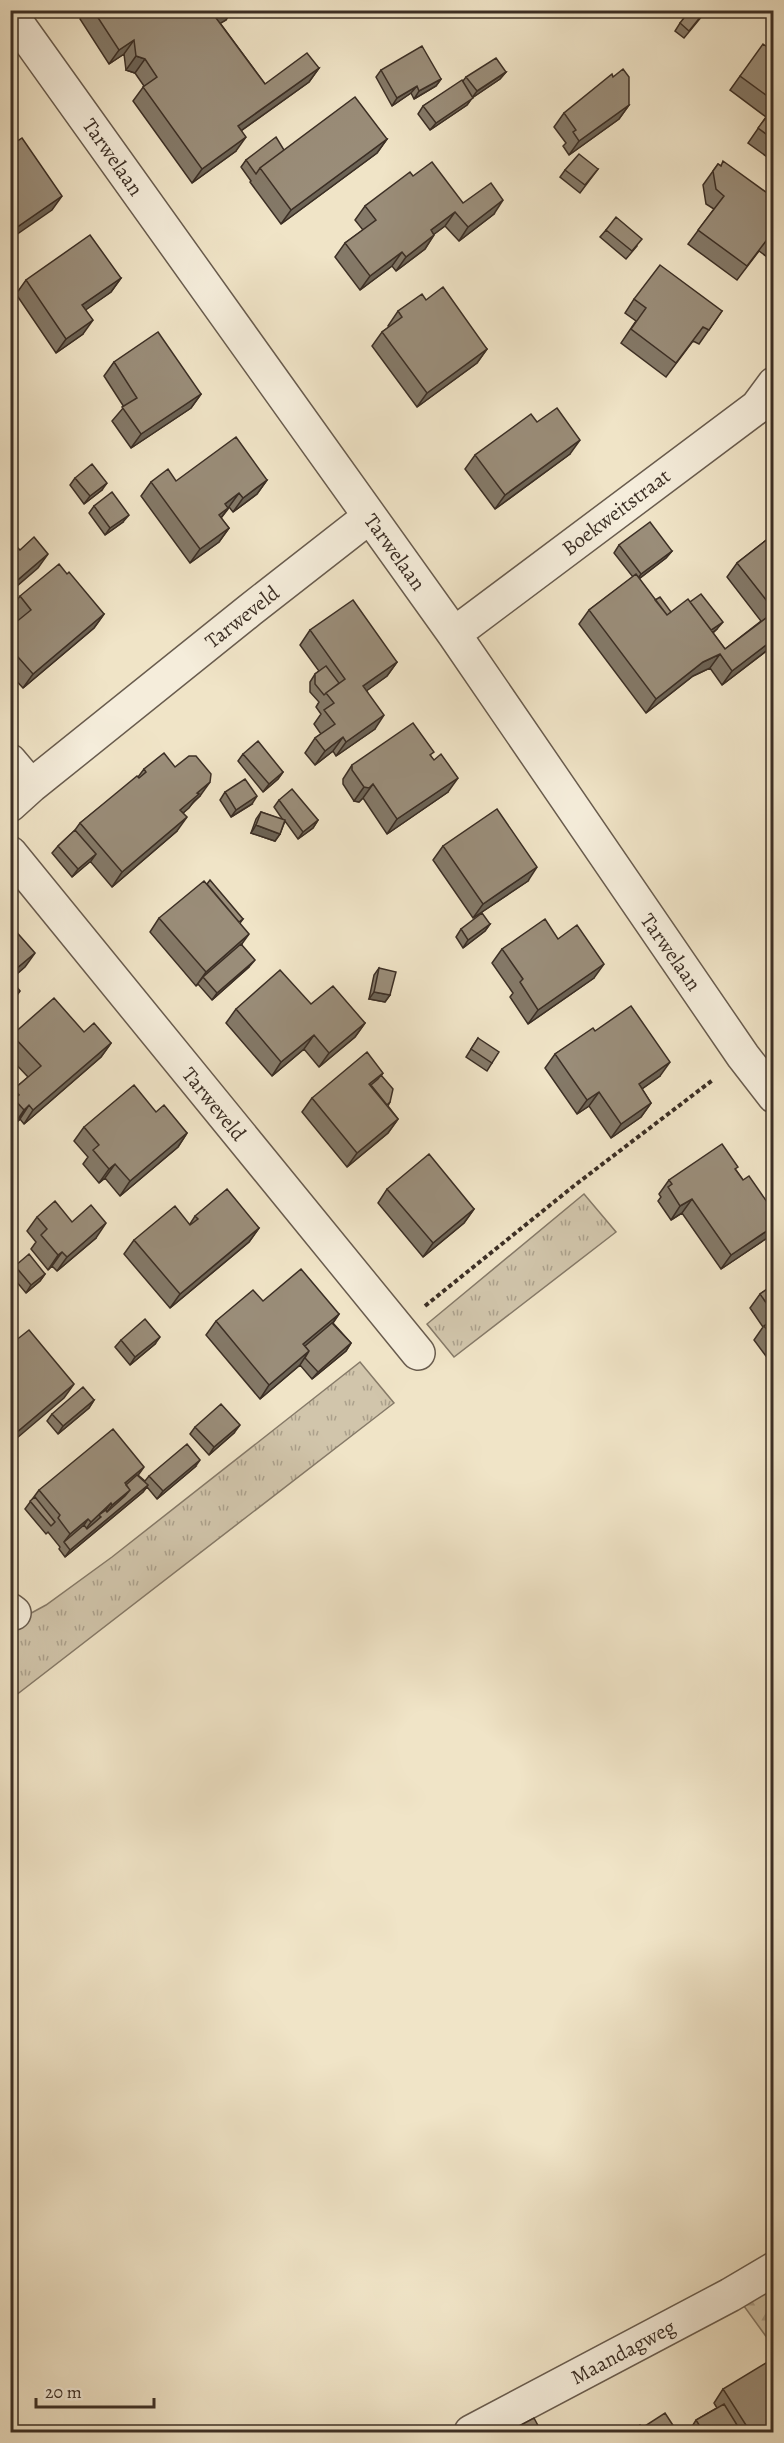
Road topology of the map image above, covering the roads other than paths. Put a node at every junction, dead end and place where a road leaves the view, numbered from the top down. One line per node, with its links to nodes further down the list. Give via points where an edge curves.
1 (10, 13): 3 (street, Tarwelaan)
2 (774, 384): 4 (street, Boekweitstraat, via 757,407)
3 (369, 517): 4 (street, Tarwelaan); 5 (street, Tarweveld)
4 (454, 634): 7 (street, Tarwelaan)
5 (17, 784)
6 (10, 853): 8 (street, Tarweveld)
7 (774, 1096)
8 (418, 1353)
9 (774, 2269): 10 (street, Maandagweg)
10 (471, 2433)

